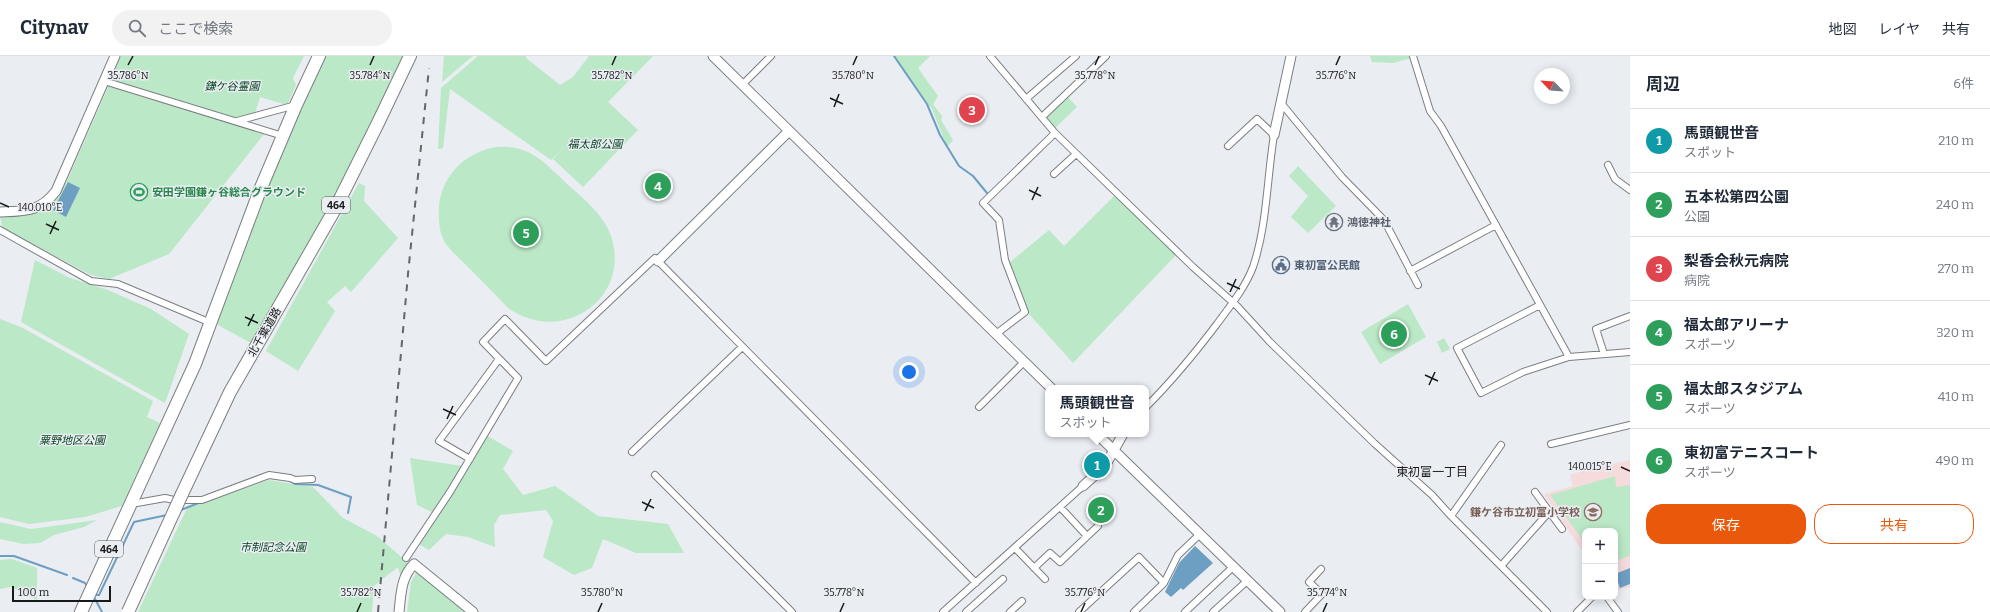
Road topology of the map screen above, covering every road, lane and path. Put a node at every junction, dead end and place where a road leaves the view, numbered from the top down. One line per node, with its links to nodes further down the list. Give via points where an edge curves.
1 (115, 56): 11 (street)
2 (319, 56): 15 (highway, 464)
3 (410, 56): 82 (highway, 北千葉道路 / 464, bridge, via 358,164 311,252 242,371)
4 (713, 56): 12 (street)
5 (770, 56): 12 (street)
6 (990, 56): 13 (street)
7 (1076, 56): 13 (street)
8 (1106, 56): 16 (street)
9 (1291, 56): 14 (street)
10 (1412, 56): 28 (street, via 1430,111 1441,126)
11 (104, 81): 17 (street); 27 (street, via 51,198 32,209)
12 (742, 85): 18 (street)
13 (1026, 99): 16 (street)
14 (1281, 103): 20 (street); 31 (street, via 1342,177 1384,220)
15 (296, 105): 17 (street); 21 (highway, 464)
16 (1043, 116): 19 (street)
17 (237, 121): 21 (street)
18 (789, 131): 30 (street); 37 (street)
19 (1055, 133): 23 (street); 37 (street, via 983,203 999,220 1005,260 1025,312)
20 (1274, 135): 22 (street, via 1257,119); 33 (street, via 1259,245 1252,268)
21 (283, 136): 36 (highway, 464, via 235,254)
22 (1228, 146)
23 (1076, 154): 25 (street); 33 (street)
24 (1608, 165): 26 (street, via 1615,179)
25 (1054, 174)
26 (1630, 190)
27 (0, 212)
28 (1496, 225): 31 (street); 34 (street)
29 (0, 230): 36 (street, via 85,279 118,284)
30 (658, 261): 38 (street); 42 (street, via 655,258 546,361 505,319 483,342)
31 (1410, 271): 32 (street)
32 (1418, 285)
33 (1232, 304): 45 (street, via 1184,367); 62 (street)
34 (1540, 305): 41 (street); 41 (street, via 1457,348 1481,393 1522,372)
35 (1630, 316): 40 (street, via 1596,329)
36 (211, 323): 81 (highway, 464, via 195,364)
37 (996, 334): 43 (street)
38 (742, 346): 52 (street); 76 (street)
39 (1630, 352): 40 (street)
40 (1604, 354): 41 (street)
41 (1569, 357)
42 (498, 358): 54 (street, via 518,378); 54 (street, via 439,441)
43 (1024, 362): 44 (street); 46 (street)
44 (1048, 385)
45 (1149, 404)
46 (979, 406)
47 (1630, 425): 51 (street)
48 (1100, 437): 53 (street)
49 (1122, 437): 53 (street)
50 (1501, 444): 62 (street)
51 (1551, 444)
52 (632, 452)
53 (1114, 452): 57 (street, via 1105,466); 65 (street)
54 (470, 459): 68 (street)
55 (655, 475): 85 (street)
56 (312, 479): 59 (street, via 295,480 269,475 202,500 164,498)
57 (1083, 486): 60 (street)
58 (1535, 492): 61 (street)
59 (137, 503)
60 (1061, 508): 66 (street); 67 (street)
61 (1549, 512): 64 (street); 69 (street)
62 (1451, 516): 69 (street)
63 (1098, 526): 66 (street)
64 (1562, 529)
65 (1200, 534): 70 (street); 77 (street, via 1178,555)
66 (1088, 536): 71 (street, via 1060,562 1050,553)
67 (1015, 548): 71 (street); 76 (street)
68 (408, 559): 83 (street); 84 (street)
69 (1501, 566): 95 (street)
70 (1233, 567): 75 (street); 91 (street)
71 (1034, 568): 74 (street)
72 (1320, 569): 94 (street, via 1309,582 1322,594)
73 (1003, 579): 87 (street)
74 (1045, 580)
75 (1247, 581): 92 (street); 93 (street)
76 (976, 583): 86 (street)
77 (1164, 583): 89 (street, via 1140,557); 90 (street)
78 (1589, 600): 96 (street)
79 (1609, 600): 97 (street)
80 (1022, 601): 88 (street)
81 (80, 612)
82 (128, 612)
83 (399, 612)
84 (473, 612)
85 (792, 612)
86 (943, 612)
87 (966, 612)
88 (1010, 612)
89 (1079, 612)
90 (1134, 612)
91 (1185, 612)
92 (1213, 612)
93 (1280, 612)
94 (1305, 612)
95 (1547, 612)
96 (1577, 612)
97 (1618, 612)

